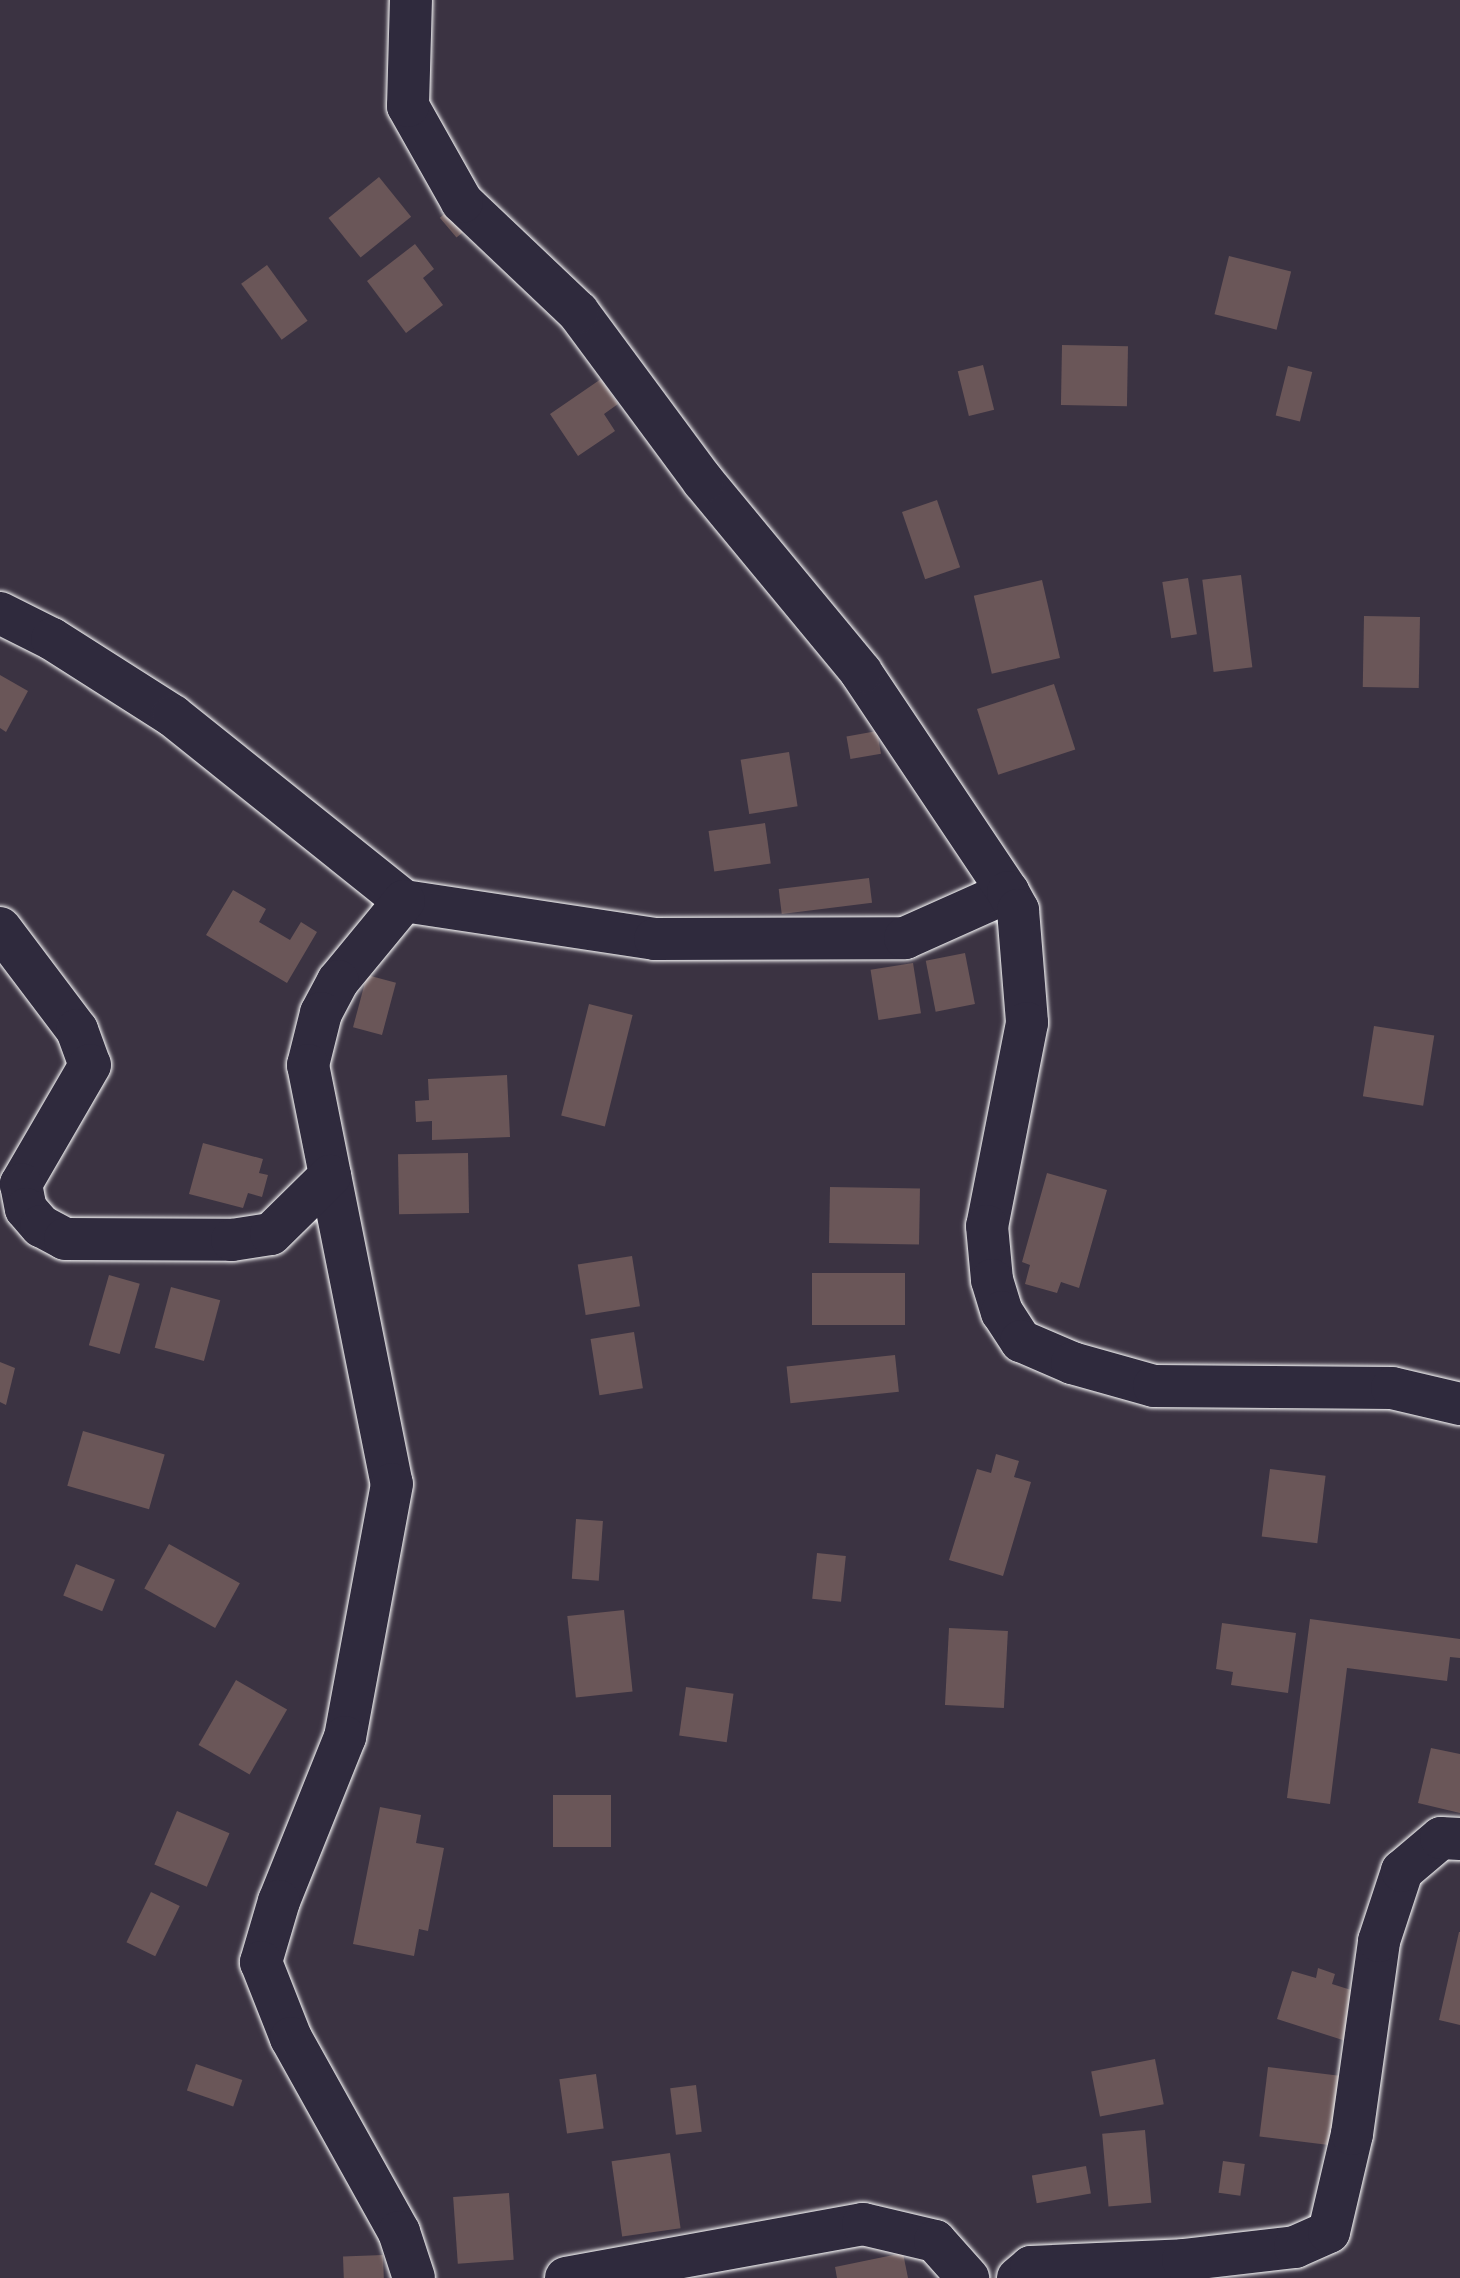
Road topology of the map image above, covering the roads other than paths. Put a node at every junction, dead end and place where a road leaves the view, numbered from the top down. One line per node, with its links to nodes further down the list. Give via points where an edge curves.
1 (411, 0): 3 (street, via 408,106 462,202 578,312 703,481 861,672)
2 (0, 613): 4 (street, via 52,639 173,716)
3 (1008, 892): 4 (street, via 905,938 655,939); 7 (street, via 1018,910 1027,1023 987,1226 992,1280 1002,1312 1021,1341 1072,1363 1154,1386 1392,1388)
4 (404, 901): 6 (street, via 338,981 321,1013 308,1065)
5 (0, 928): 6 (street, via 77,1030 90,1065 21,1184 26,1209 41,1226 65,1239 232,1240 271,1234)
6 (330, 1176): 9 (street, via 392,1484 345,1737 279,1901 261,1962 291,2038 399,2232)
7 (1460, 1404)
8 (1460, 1839): 12 (street, via 1441,1838 1402,1871 1379,1941 1352,2134 1329,2232 1295,2247 1183,2260 1031,2267)
9 (414, 2278)
10 (566, 2278): 11 (street, via 863,2224 935,2241)
11 (968, 2278)
12 (1018, 2278)

